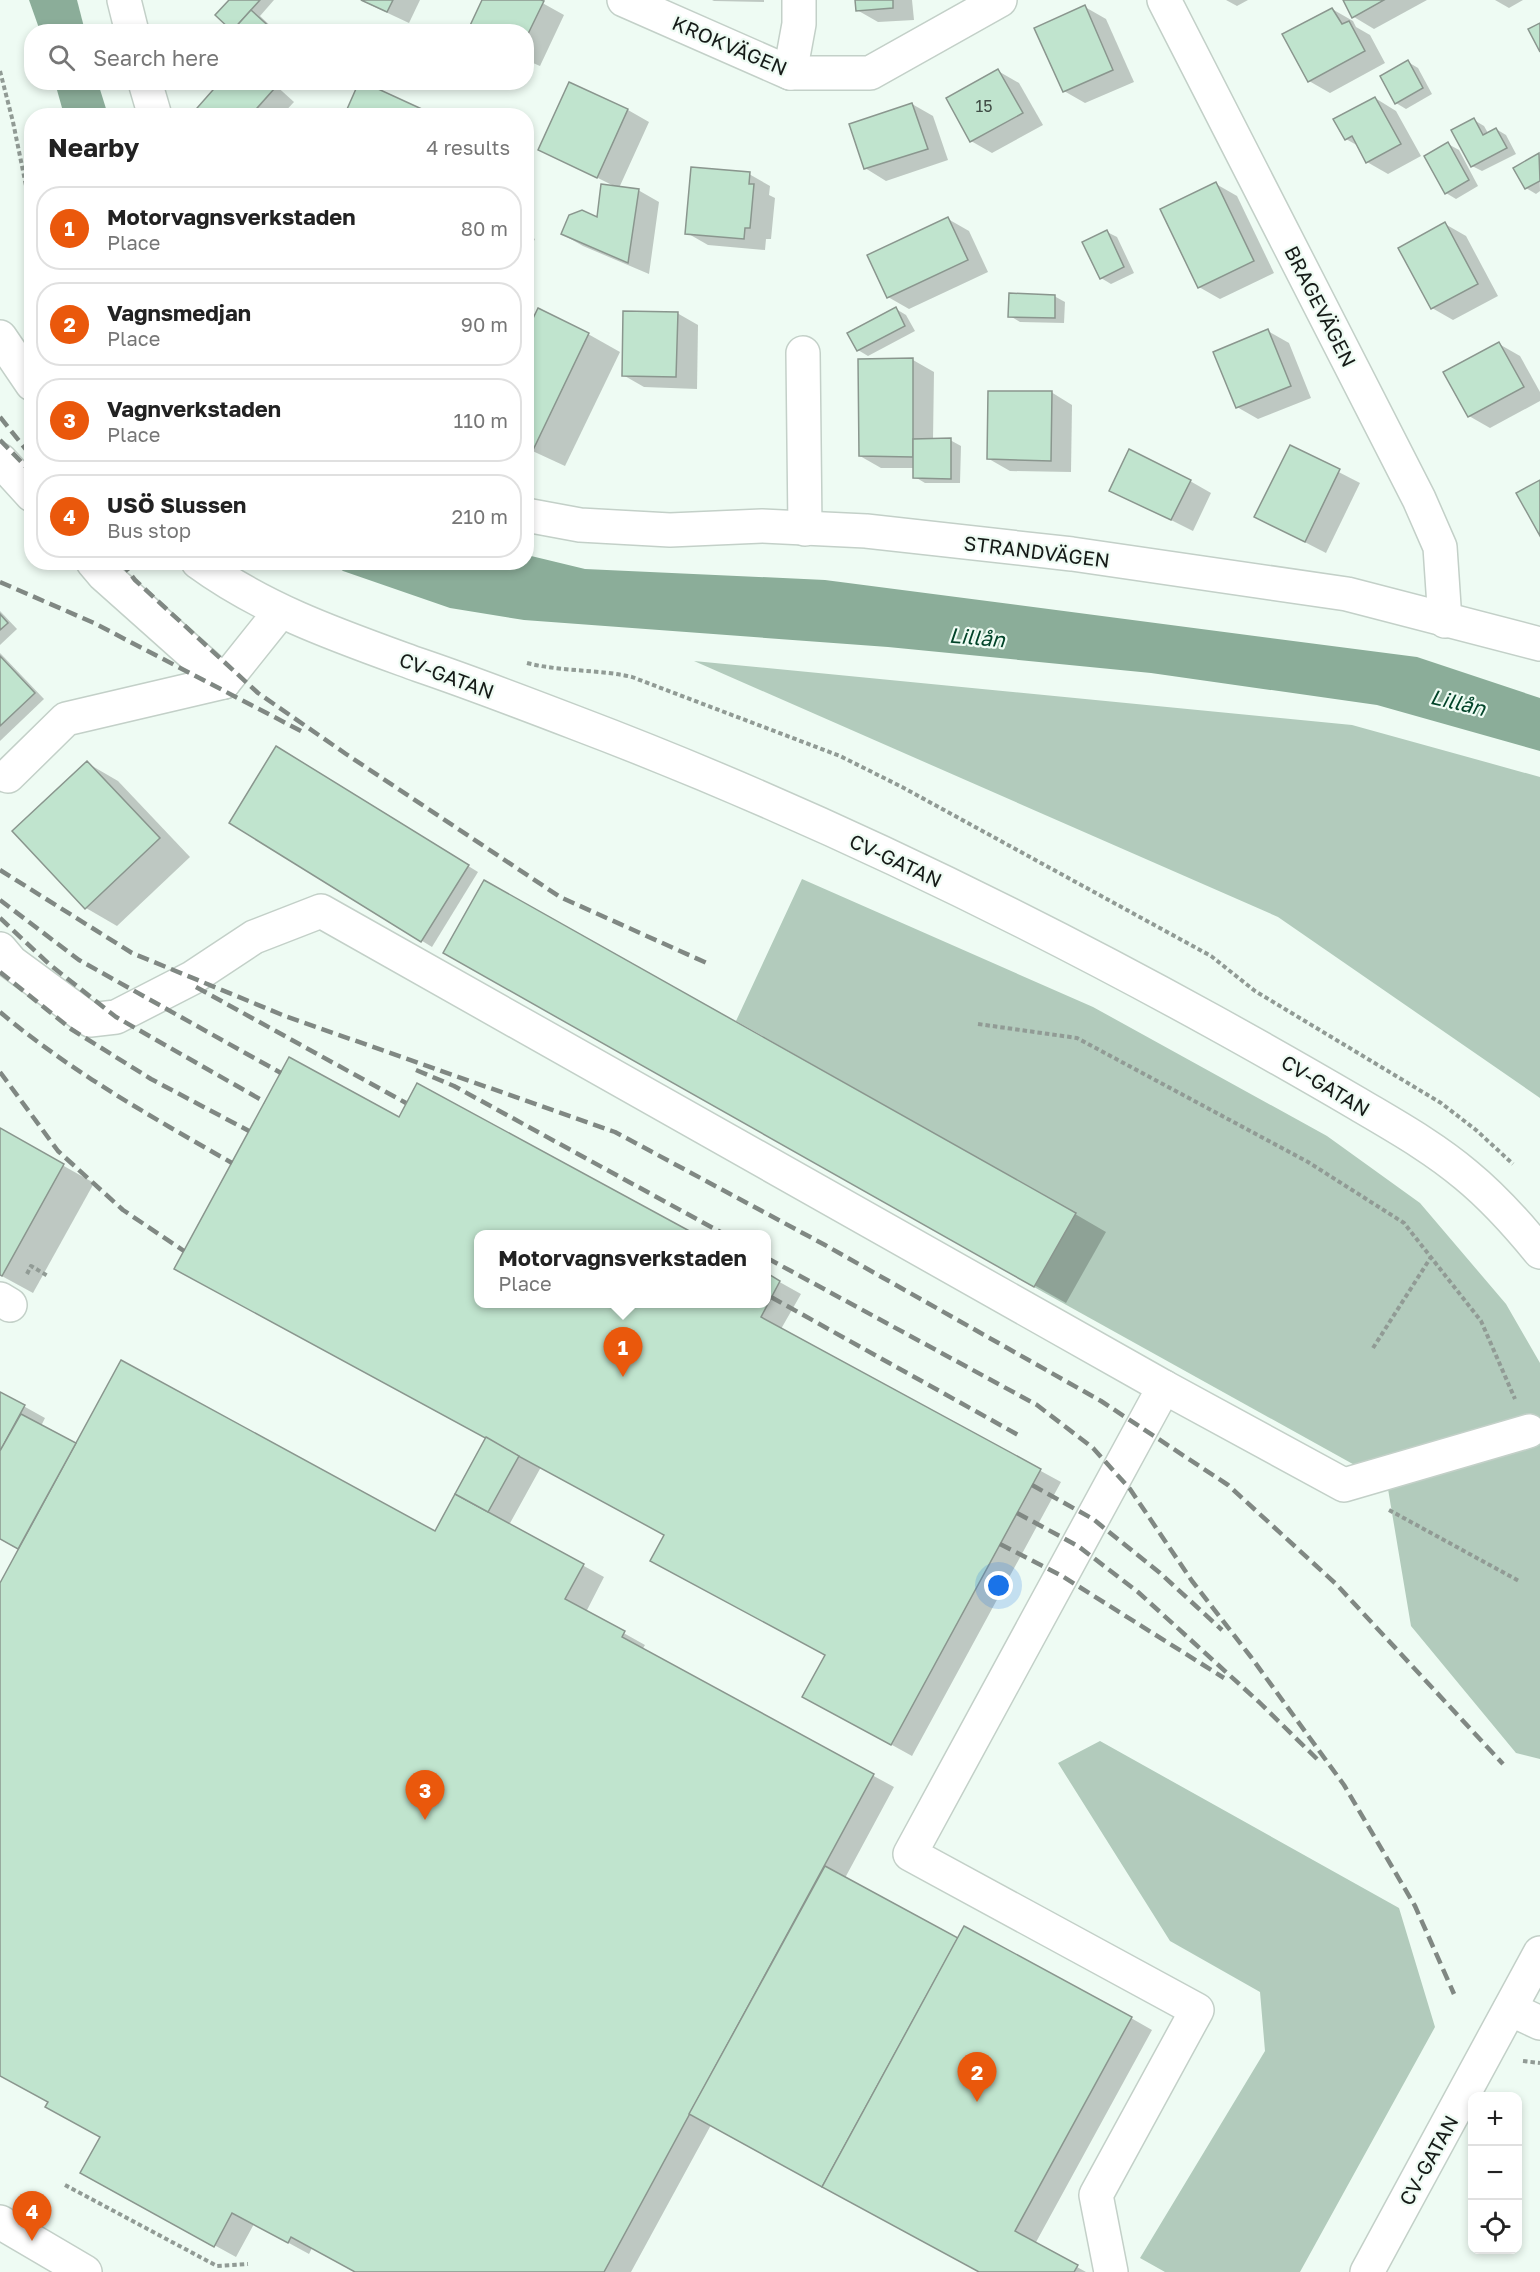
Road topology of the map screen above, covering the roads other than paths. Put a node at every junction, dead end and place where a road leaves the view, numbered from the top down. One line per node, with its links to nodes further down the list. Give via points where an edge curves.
1 (124, 0): 6 (street)
2 (624, 0): 7 (street, KROKVÄGEN)
3 (799, 0): 7 (street)
4 (1000, 0): 7 (street, KROKVÄGEN, via 870,73)
5 (1164, 0): 20 (street, BRAGEVÄGEN, via 1419,499 1440,547)
6 (130, 24)
7 (790, 73)
8 (147, 90): 9 (street)
9 (153, 108)
10 (0, 337): 12 (street)
11 (803, 353): 16 (street)
12 (24, 372)
13 (0, 460): 14 (street)
14 (24, 486)
15 (534, 516): 16 (street, STRANDVÄGEN, via 580,525 670,530 762,526)
16 (804, 529): 20 (street, STRANDVÄGEN, via 866,531 1072,555 1347,594)
17 (100, 570): 22 (street)
18 (210, 570): 19 (street, CV-GATAN)
19 (280, 612): 22 (street); 25 (street, CV-GATAN, via 621,740 866,845 1143,982 1278,1056 1427,1145 1483,1190)
20 (1445, 621): 21 (street, STRANDVÄGEN)
21 (1540, 644)
22 (224, 682): 23 (street, via 66,718)
23 (8, 776)
24 (0, 949): 26 (street, via 11,962 90,1020 116,1017 192,978 254,937 321,912)
25 (1540, 1252)
26 (1164, 1388): 27 (street, via 1344,1485); 33 (street, via 910,1854 1197,2010 1096,2195)
27 (1529, 1431)
28 (1540, 1953): 29 (street, CV-GATAN)
29 (1510, 2009): 30 (street); 34 (street, CV-GATAN)
30 (1540, 2024)
31 (0, 2222): 32 (street)
32 (85, 2272)
33 (1111, 2272)
34 (1367, 2272)

